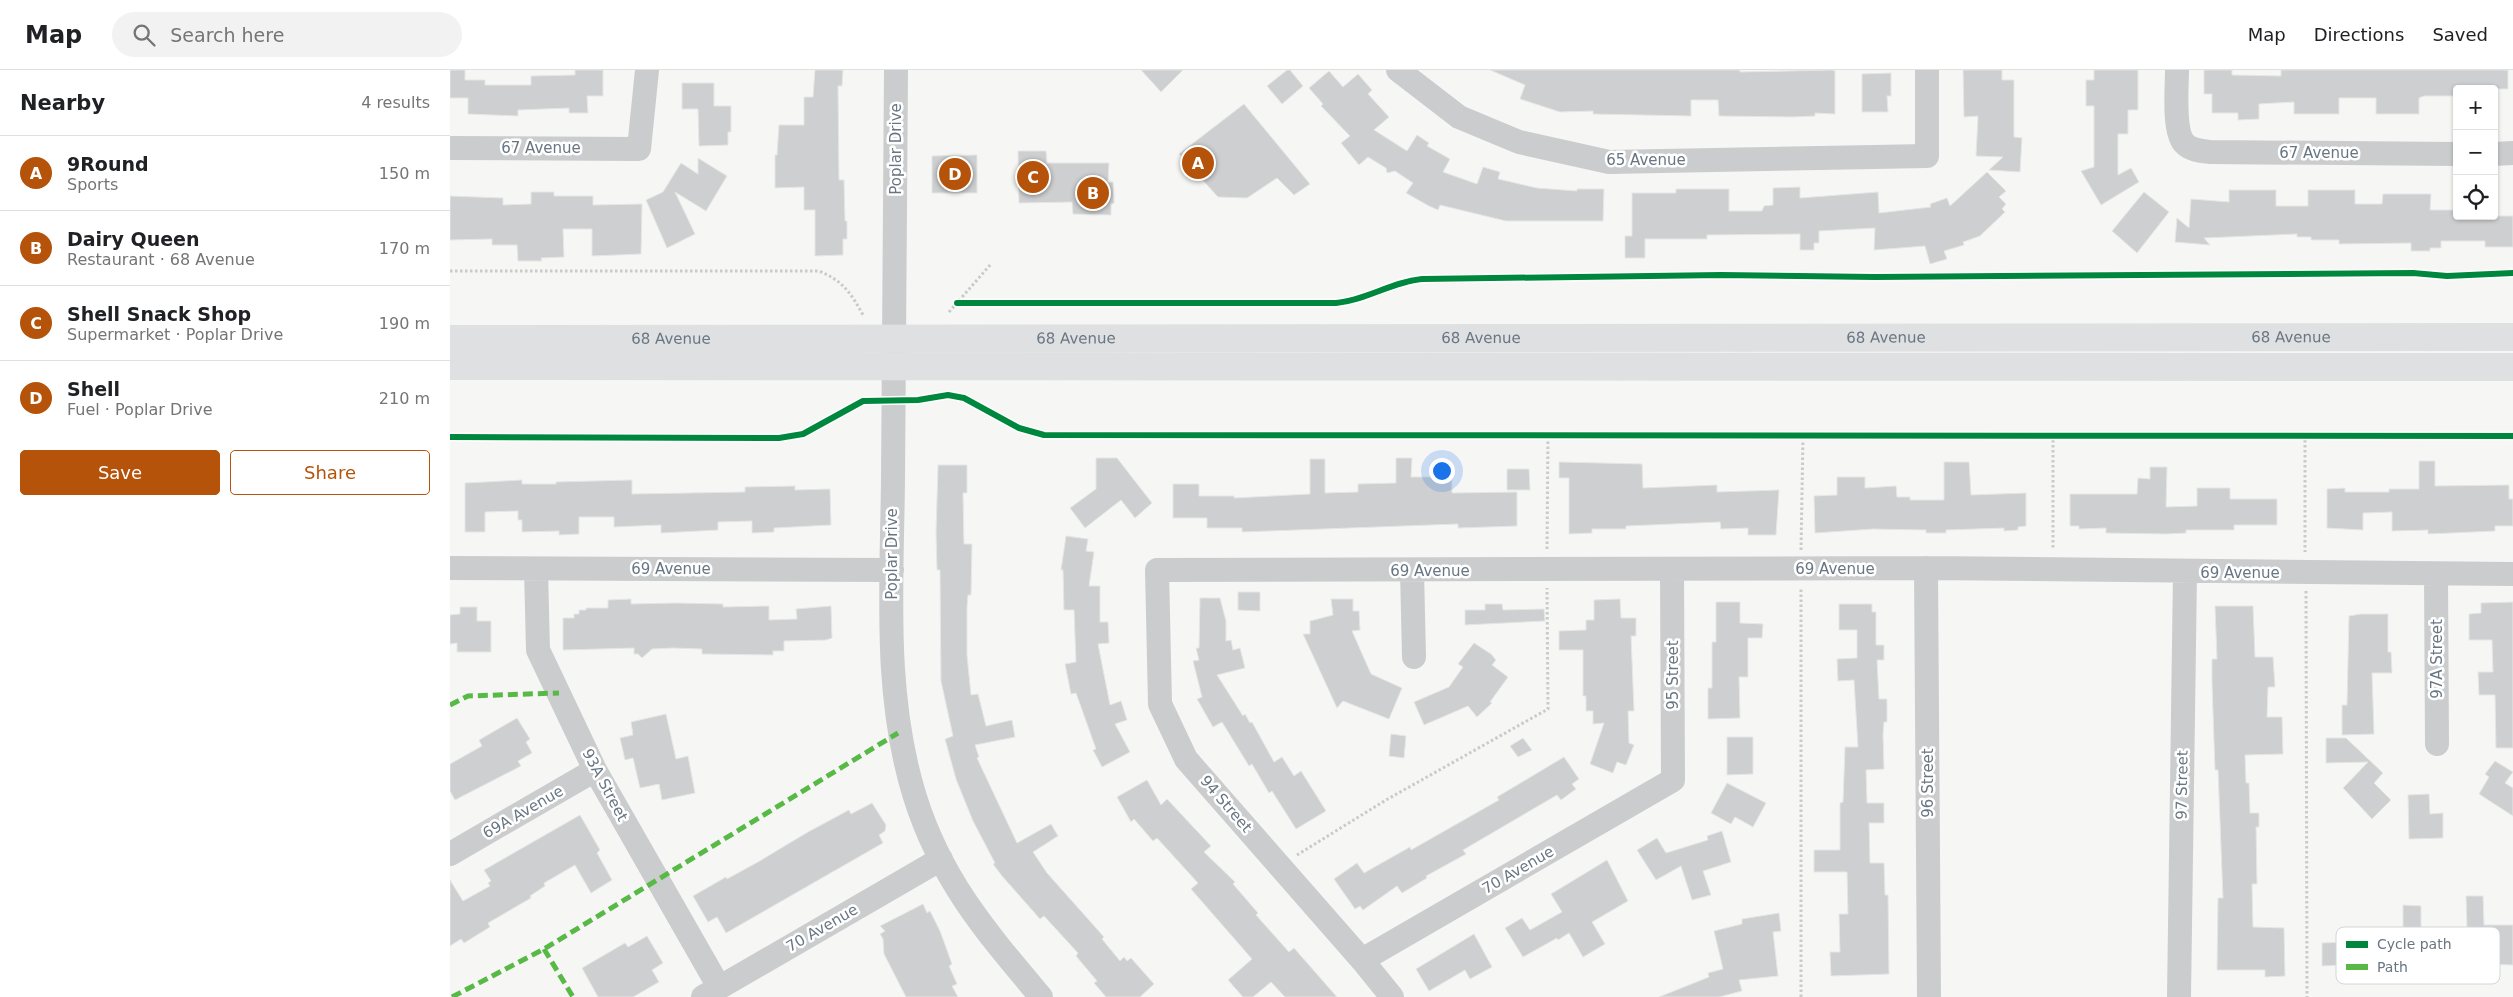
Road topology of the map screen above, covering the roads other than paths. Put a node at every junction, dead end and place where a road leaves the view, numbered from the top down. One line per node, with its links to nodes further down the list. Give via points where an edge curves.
1 (647, 70): 6 (street, 67 Avenue, via 638,149)
2 (896, 70): 12 (street, Poplar Drive)
3 (1398, 70): 4 (street, 65 Avenue, via 1460,117 1519,142 1609,162 1927,156)
4 (1927, 70)
5 (2177, 70): 8 (street, 67 Avenue, via 2177,118 2184,143 2195,150)
6 (450, 148)
7 (2513, 153): 9 (street)
8 (2453, 154)
9 (2498, 154)
10 (2513, 337): 12 (main road, 68 Avenue)
11 (450, 339): 12 (main road, 68 Avenue)
12 (894, 339): 14 (street, Poplar Drive)
13 (450, 366): 14 (main road, 68 Avenue)
14 (894, 366): 15 (main road, 68 Avenue); 19 (street, Poplar Drive)
15 (2513, 367)
16 (450, 568): 18 (street, 69 Avenue)
17 (1926, 568): 21 (street, 69 Avenue); 23 (street, 69 Avenue); 36 (street, 96 Street)
18 (536, 569): 19 (street, 69 Avenue); 28 (street, 93A Street, via 538,650)
19 (892, 570): 31 (street, Poplar Drive, via 893,684 898,733 915,798)
20 (1157, 570): 22 (street, 69 Avenue); 32 (street, 94 Street, via 1160,704 1186,759)
21 (1672, 570): 22 (street, 69 Avenue); 29 (street, 95 Street)
22 (1412, 571): 26 (street)
23 (2185, 573): 24 (street, 69 Avenue); 37 (street, 97 Street)
24 (2436, 574): 25 (street, 69 Avenue); 27 (street, 97A Street)
25 (2513, 574)
26 (1414, 657)
27 (2437, 744)
28 (595, 770): 30 (street, 69A Avenue); 33 (street, 93A Street)
29 (1673, 780): 32 (street, 70 Avenue)
30 (450, 854)
31 (941, 859): 33 (street, 70 Avenue); 34 (street, Poplar Drive, via 972,914)
32 (1362, 960): 35 (street, 94 Street)
33 (711, 992)
34 (1042, 997)
35 (1392, 997)
36 (1929, 997)
37 (2179, 997)

